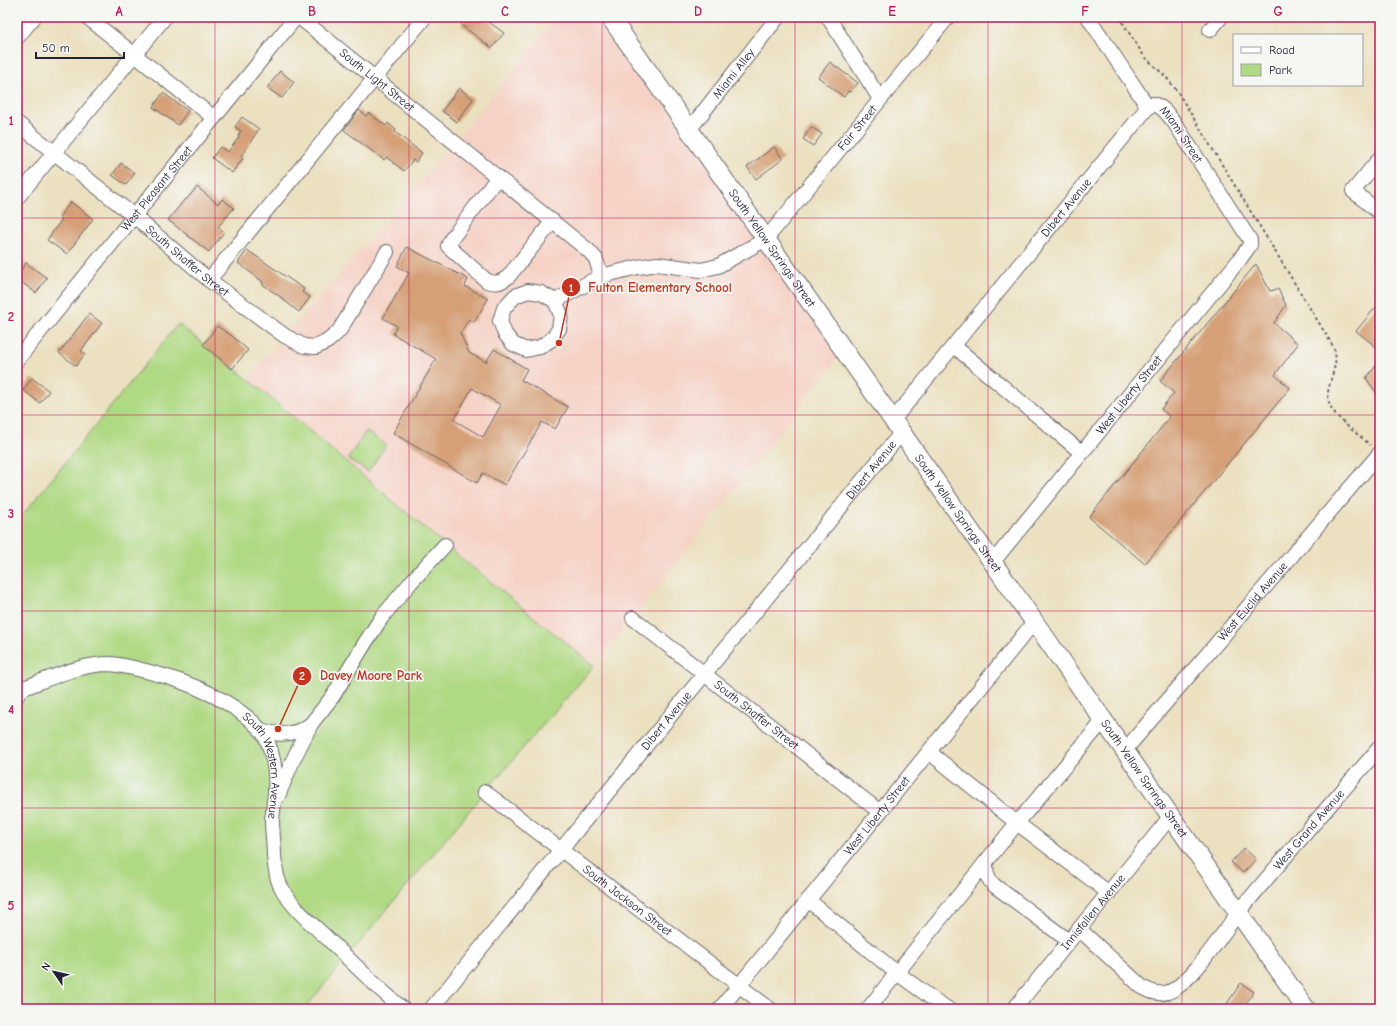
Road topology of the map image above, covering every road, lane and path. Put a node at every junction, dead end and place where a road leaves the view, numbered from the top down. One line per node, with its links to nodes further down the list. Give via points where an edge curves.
1 (34, 17): 13 (street)
2 (86, 17): 14 (street)
3 (165, 17): 14 (street)
4 (298, 17): 15 (street, South Light Street); 18 (street, West Pleasant Street)
5 (425, 17): 15 (street)
6 (610, 17): 20 (main road, South Yellow Springs Street)
7 (778, 17): 20 (street, Miami Alley)
8 (828, 17): 16 (street)
9 (948, 17): 16 (street, Fair Street)
10 (1088, 17): 17 (street, Miami Street)
11 (1221, 17): 12 (street)
12 (1210, 30)
13 (17, 38)
14 (134, 55): 18 (street); 21 (street)
15 (376, 78): 23 (street, South Light Street); 32 (street)
16 (880, 99): 29 (street, Fair Street)
17 (1148, 107): 28 (street, Miami Street, via 1157,105 1167,114); 34 (street, Dibert Avenue)
18 (214, 118): 26 (street, West Pleasant Street)
19 (17, 123): 21 (street, South Shaffer Street)
20 (689, 130): 29 (main road, South Yellow Springs Street)
21 (55, 153): 24 (street); 26 (street, South Shaffer Street)
22 (1380, 158): 25 (street, via 1353,191)
23 (498, 177): 27 (street, South Light Street); 27 (street, via 448,246 487,281 501,283 508,277)
24 (17, 198)
25 (1380, 213)
26 (134, 216): 32 (street, South Shaffer Street); 35 (street, West Pleasant Street)
27 (553, 221): 31 (street, South Light Street, via 596,259)
28 (1240, 224): 37 (street, West Liberty Street, via 1250,240 1250,245)
29 (766, 239): 31 (street, via 718,266 701,270 657,264); 36 (main road, South Yellow Springs Street)
30 (387, 252): 32 (street, South Shaffer Street, via 339,331 316,347 304,346 285,336)
31 (600, 276): 33 (street)
32 (210, 280)
33 (555, 301): 33 (street, via 561,315 559,329 552,339 540,347 526,350 513,344 505,334 500,321 504,308 514,296 528,291)
34 (954, 346): 36 (street, Dibert Avenue); 37 (street)
35 (17, 360)
36 (898, 426): 40 (main road, South Yellow Springs Street); 43 (street, Dibert Avenue)
37 (1082, 452): 40 (street, West Liberty Street)
38 (1379, 456): 49 (street, West Euclid Avenue)
39 (445, 545): 46 (street, via 382,617 333,696)
40 (992, 563): 42 (main road, South Yellow Springs Street)
41 (633, 618): 43 (street, South Shaffer Street)
42 (1034, 622): 45 (main road, South Yellow Springs Street); 50 (street, West Liberty Street)
43 (704, 674): 53 (street, South Shaffer Street); 56 (street, Dibert Avenue)
44 (18, 692): 47 (street, South Western Avenue, via 26,686 92,666 128,666 201,690 236,710)
45 (1104, 720): 49 (main road, South Yellow Springs Street); 55 (street)
46 (311, 724): 47 (street, via 291,733 272,734); 52 (street)
47 (261, 730): 52 (street, South Western Avenue, via 273,760 276,776)
48 (1380, 746): 60 (street, West Grand Avenue)
49 (1125, 750): 54 (main road, South Yellow Springs Street)
50 (929, 752): 53 (street, West Liberty Street); 55 (street)
51 (485, 792): 56 (street, South Jackson Street)
52 (274, 808): 66 (street, South Western Avenue, via 272,821 279,884 300,912)
53 (880, 812): 59 (street, West Liberty Street)
54 (1171, 816): 58 (street, Innisfallen Avenue); 60 (main road, South Yellow Springs Street)
55 (1017, 823): 57 (street); 58 (street)
56 (561, 850): 64 (street, South Jackson Street); 67 (street, Dibert Avenue)
57 (986, 862): 62 (street, via 989,881); 63 (street)
58 (1109, 893): 61 (street, Innisfallen Avenue)
59 (808, 900): 63 (street); 64 (street, West Liberty Street)
60 (1239, 913): 61 (street, West Grand Avenue, via 1202,962 1182,983 1171,991 1162,993 1151,992 1142,987); 65 (main road, South Yellow Springs Street)
61 (1079, 929): 62 (street, Innisfallen Avenue)
62 (1069, 941): 72 (street, Innisfallen Avenue)
63 (897, 973): 70 (street); 71 (street)
64 (739, 986): 68 (street, West Liberty Street); 69 (street, South Jackson Street)
65 (1305, 1008)
66 (403, 1009)
67 (432, 1009)
68 (720, 1009)
69 (770, 1009)
70 (868, 1009)
71 (948, 1009)
72 (1014, 1009)

